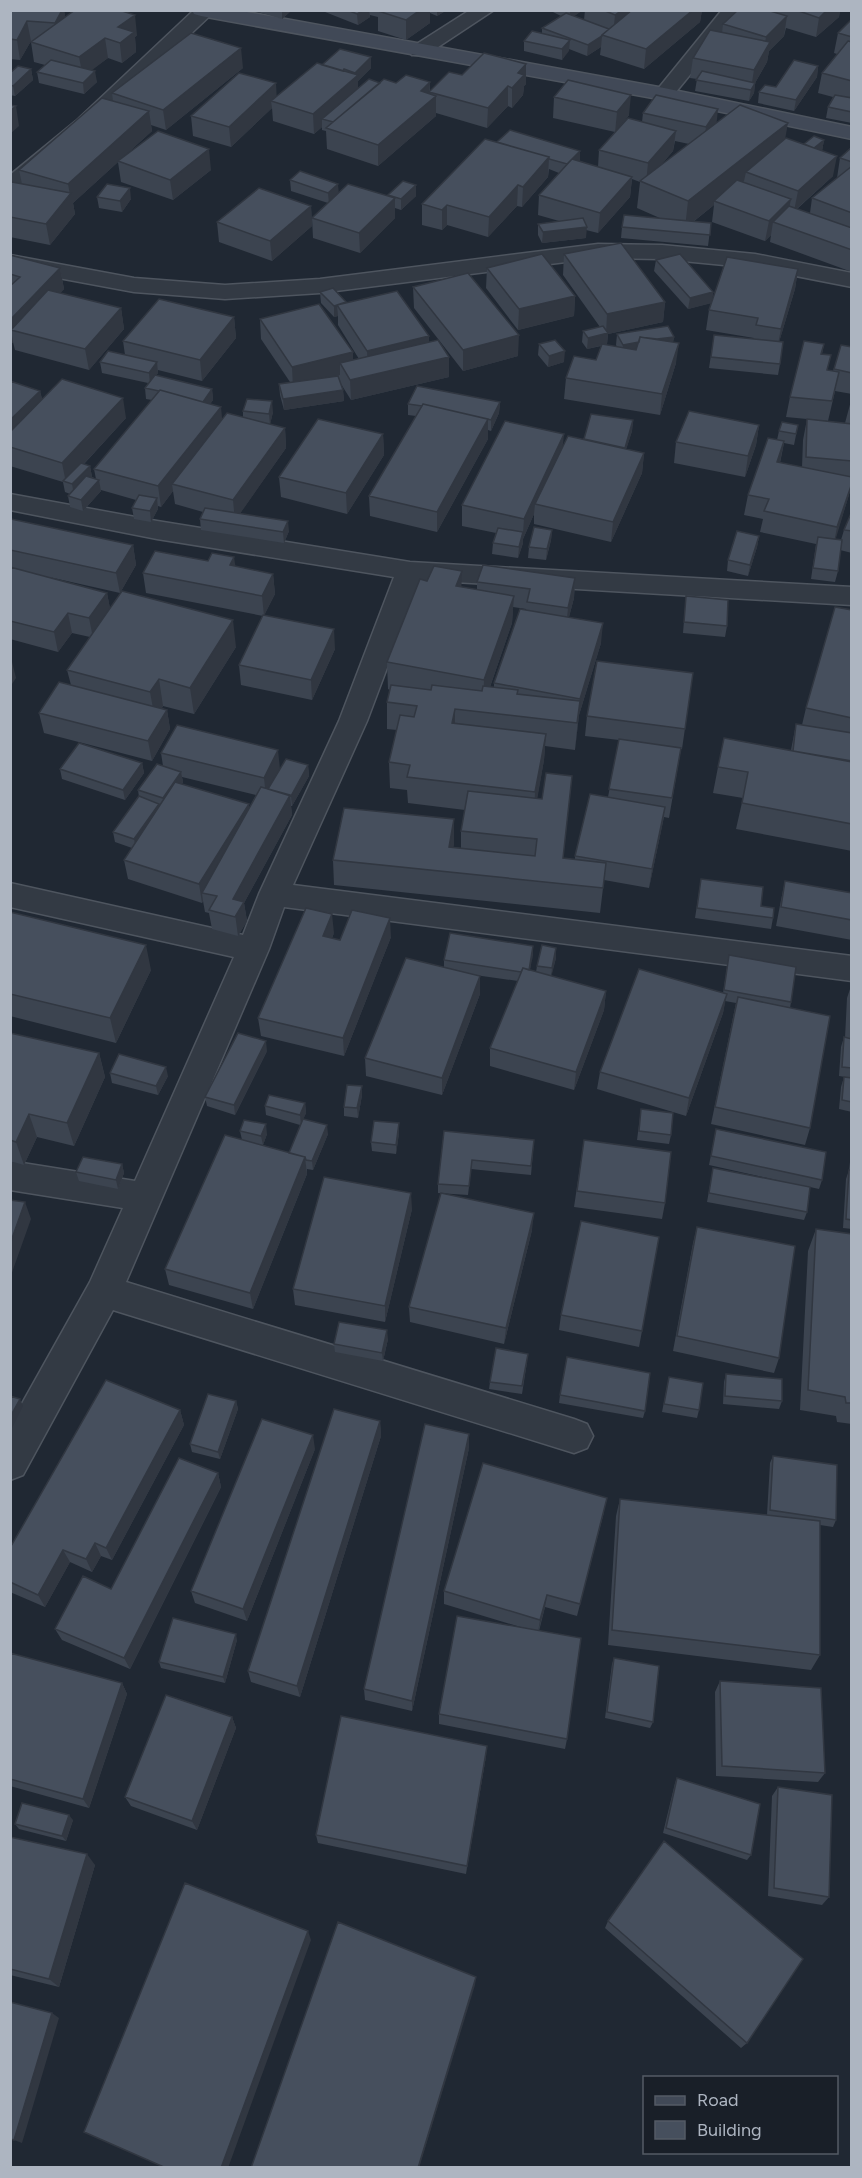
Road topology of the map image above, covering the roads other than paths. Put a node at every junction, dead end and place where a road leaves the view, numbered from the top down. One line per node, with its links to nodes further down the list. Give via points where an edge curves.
1 (485, 10): 4 (street)
2 (734, 10): 5 (street)
3 (203, 11): 4 (street); 7 (street, via 83,125)
4 (419, 51): 5 (street)
5 (664, 94): 6 (street)
6 (852, 133)
7 (10, 186)
8 (10, 262): 9 (street, via 134,285 225,292 320,286 598,251 662,252 755,261)
9 (852, 280)
10 (10, 502): 11 (street)
11 (410, 572): 12 (street); 13 (street, via 353,721)
12 (852, 596)
13 (274, 894): 15 (street); 16 (street)
14 (10, 895): 15 (street)
15 (253, 949): 18 (street)
16 (852, 969)
17 (10, 1175): 18 (street)
18 (144, 1197): 19 (street)
19 (104, 1291): 20 (street); 21 (street)
20 (574, 1436)
21 (10, 1462)

